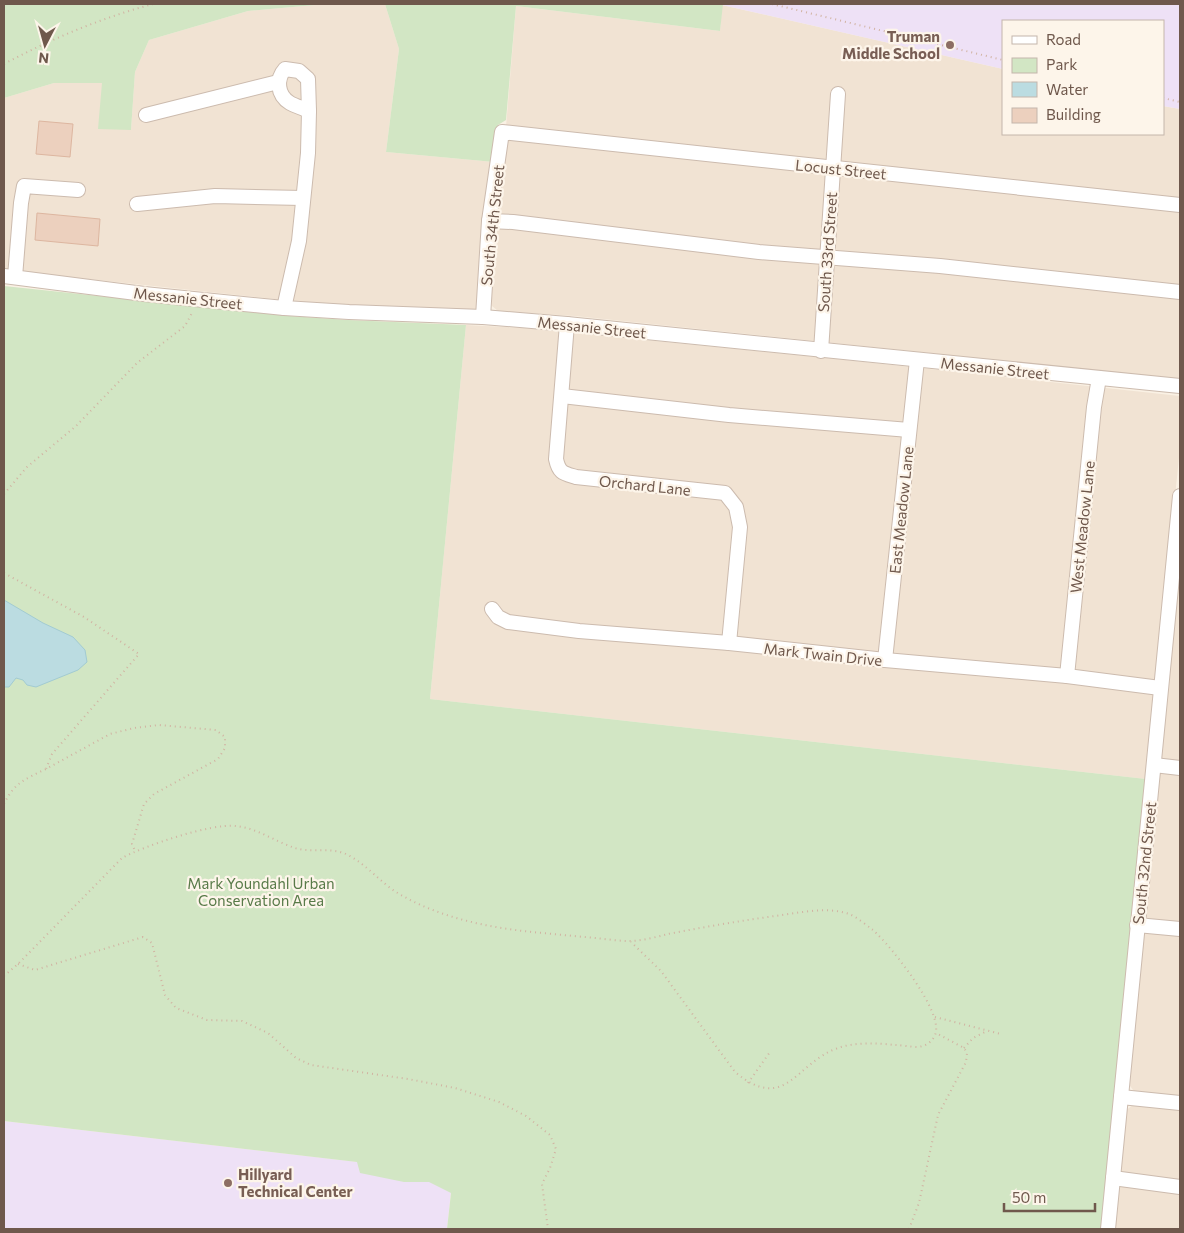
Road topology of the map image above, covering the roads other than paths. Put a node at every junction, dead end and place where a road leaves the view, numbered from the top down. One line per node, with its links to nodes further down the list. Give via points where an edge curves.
1 (278, 82): 3 (street, via 283,97 289,103); 3 (street, via 285,68 299,72 308,80); 4 (street)
2 (838, 94): 6 (street, South 33rd Street)
3 (309, 111): 8 (street)
4 (146, 115)
5 (502, 132): 6 (street, Locust Street); 11 (street, South 34th Street)
6 (833, 168): 10 (street, Locust Street); 12 (street, South 33rd Street)
7 (78, 190): 13 (street, via 24,186)
8 (303, 198): 9 (street, via 215,196); 15 (street, via 299,241)
9 (137, 204)
10 (1180, 205)
11 (489, 221): 12 (street); 16 (street, South 34th Street)
12 (826, 258): 14 (street, via 940,266); 18 (street, South 33rd Street)
13 (10, 276): 15 (street, Messanie Street)
14 (1180, 292)
15 (284, 308): 16 (street, Messanie Street)
16 (483, 318): 17 (street, Messanie Street)
17 (568, 324): 18 (street, Messanie Street); 22 (street, Orchard Lane)
18 (822, 351): 19 (street, Messanie Street)
19 (917, 360): 20 (street, Messanie Street); 23 (street, East Meadow Lane)
20 (1099, 378): 21 (street, Messanie Street); 29 (street, West Meadow Lane)
21 (1180, 386)
22 (562, 396): 23 (street, via 729,415); 27 (street, Orchard Lane, via 556,459 564,474 725,493 736,506 740,527)
23 (909, 430): 28 (street, East Meadow Lane)
24 (1180, 496): 26 (street, South 32nd Street)
25 (492, 609): 27 (street, Mark Twain Drive, via 508,622)
26 (1174, 619): 30 (street, South 32nd Street)
27 (729, 643): 28 (street, Mark Twain Drive)
28 (885, 660): 29 (street, Mark Twain Drive)
29 (1067, 676): 30 (street, Mark Twain Drive)
30 (1160, 688): 31 (street, South 32nd Street)
31 (1154, 765): 32 (street); 33 (street, South 32nd Street)
32 (1180, 768)
33 (1137, 925): 34 (street); 35 (street, South 32nd Street)
34 (1180, 930)
35 (1120, 1097): 36 (street); 37 (street, South 32nd Street)
36 (1180, 1103)
37 (1113, 1178): 38 (street); 39 (street, South 32nd Street)
38 (1180, 1187)
39 (1108, 1229)

